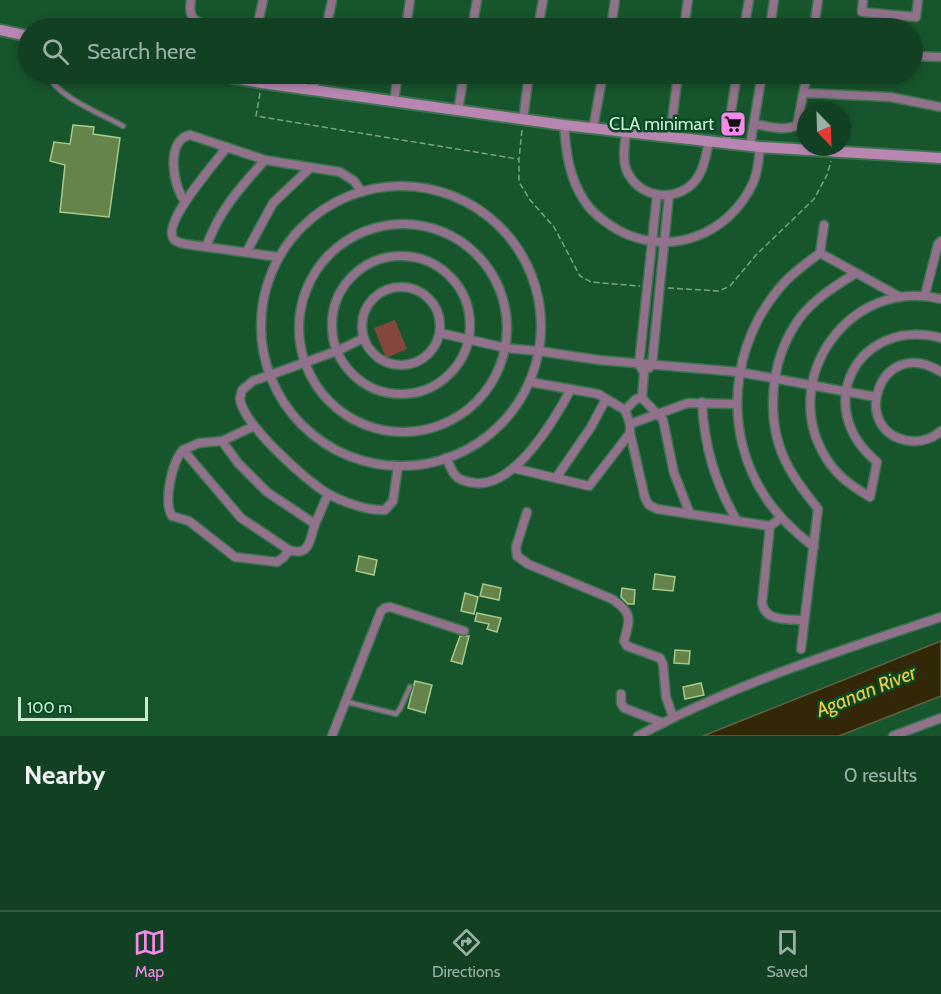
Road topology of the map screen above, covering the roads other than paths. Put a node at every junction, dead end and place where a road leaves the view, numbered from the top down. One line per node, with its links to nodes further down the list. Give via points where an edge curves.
1 (191, 0): 14 (street, via 190,12)
2 (263, 0): 15 (street)
3 (410, 0): 17 (street)
4 (477, 0): 18 (street)
5 (543, 0): 19 (street)
6 (615, 0): 20 (street)
7 (688, 0): 21 (street)
8 (749, 0): 22 (street)
9 (774, 0): 23 (street)
10 (818, 0): 24 (street)
11 (863, 0): 12 (street, via 862,12 916,17)
12 (918, 0)
13 (332, 1): 16 (street)
14 (194, 18)
15 (259, 18)
16 (328, 18)
17 (407, 18)
18 (474, 18)
19 (540, 18)
20 (612, 18)
21 (685, 18)
22 (746, 18)
23 (771, 18)
24 (815, 18)
25 (0, 30): 26 (main road)
26 (18, 34)
27 (923, 56): 28 (street)
28 (941, 57)
29 (52, 84): 48 (lane)
30 (269, 84): 40 (main road)
31 (314, 84): 40 (street)
32 (397, 84): 42 (street)
33 (462, 84): 44 (street)
34 (527, 84): 45 (street)
35 (601, 84): 49 (street)
36 (677, 84): 51 (street)
37 (735, 84): 53 (street)
38 (760, 84): 46 (street)
39 (806, 84): 41 (street)
40 (313, 90): 42 (main road)
41 (805, 93): 43 (street, via 890,97); 46 (street, via 797,125 783,129)
42 (394, 102): 44 (main road)
43 (941, 107)
44 (458, 111): 45 (main road)
45 (522, 120): 47 (main road)
46 (754, 124): 55 (street)
47 (564, 125): 49 (main road); 65 (street, via 570,168 585,202 614,228)
48 (123, 126)
49 (593, 128): 50 (main road)
50 (626, 132): 51 (main road); 60 (street, via 626,170 638,186)
51 (670, 137): 52 (main road)
52 (709, 141): 53 (main road); 61 (street, via 696,179 680,192)
53 (726, 143): 55 (main road)
54 (227, 147): 57 (street); 62 (street); 62 (street, via 190,135 182,139 173,161 175,184)
55 (755, 147): 56 (main road); 66 (street, via 754,181 736,209 696,237)
56 (941, 158)
57 (266, 159): 58 (street); 67 (street, via 223,209)
58 (310, 168): 59 (street, via 340,172); 68 (street, via 273,203)
59 (362, 192): 70 (street, via 341,199 311,219); 82 (street, via 393,186 429,188 464,200 494,220 518,247 534,279 541,315)
60 (657, 195): 61 (street); 65 (street)
61 (669, 195): 66 (street)
62 (185, 201): 67 (street, via 172,229 173,238 179,243)
63 (824, 225): 69 (street)
64 (941, 241): 71 (street)
65 (652, 242): 66 (street); 84 (street)
66 (664, 244): 85 (street)
67 (206, 247): 68 (street)
68 (247, 251): 70 (street)
69 (820, 253): 72 (street); 86 (street, via 788,279 767,304 745,348)
70 (278, 257): 89 (street, via 269,278 261,318)
71 (938, 263): 73 (street)
72 (856, 273): 74 (street); 90 (street, via 835,285 799,319)
73 (925, 295): 74 (street); 75 (street)
74 (900, 297): 92 (street, via 864,310 842,327 824,350)
75 (941, 299)
76 (440, 333): 77 (street, via 430,353 412,364 402,365 383,361 368,348); 77 (street, via 440,316 431,299 415,289 395,287 377,294 365,310); 79 (street)
77 (364, 338): 81 (street)
78 (941, 338): 94 (street, via 907,333 874,346 856,366)
79 (470, 339): 80 (street); 81 (street, via 453,372 423,391 406,394 381,391 357,379); 81 (street, via 468,303 455,280 423,259 397,256 372,263 342,289 332,326)
80 (506, 348): 82 (street); 83 (street, via 492,383 466,412 431,429 412,432 374,429 356,422 325,398); 83 (street, via 505,302 484,261 447,234 402,224 358,235 322,264 302,305 299,335)
81 (337, 351): 83 (street)
82 (539, 351): 84 (street); 91 (street)
83 (304, 363): 89 (street)
84 (639, 364): 85 (street); 88 (street)
85 (652, 365): 86 (street); 88 (street)
86 (739, 372): 90 (street); 99 (street)
87 (941, 372): 95 (street, via 919,362 895,367 879,385)
88 (644, 373): 96 (street)
89 (268, 375): 102 (street, via 242,390 240,399); 108 (street, via 288,410 315,437 348,456)
90 (774, 379): 92 (street); 118 (street, via 772,405 781,449 789,468 818,510)
91 (530, 382): 93 (street); 107 (street, via 504,420 477,442)
92 (811, 385): 94 (street); 94 (street, via 812,424 818,442 839,474 870,497 877,462 864,451 848,423)
93 (571, 389): 97 (street, via 589,391); 109 (street, via 544,434)
94 (846, 390): 95 (street)
95 (876, 397): 104 (street, via 879,419 894,436 916,441)
96 (642, 398): 100 (street); 101 (street)
97 (606, 399): 100 (street); 110 (street)
98 (702, 402): 99 (street); 101 (street, via 681,404); 115 (street, via 703,427 714,476)
99 (737, 404): 114 (street, via 747,461)
100 (625, 411): 103 (street)
101 (656, 414): 103 (street); 113 (street, via 663,420 674,473)
102 (254, 426): 105 (street); 111 (street, via 299,472)
103 (630, 428): 110 (street, via 589,486); 113 (street, via 645,498 657,509)
104 (941, 431)
105 (222, 441): 106 (street, via 199,443); 116 (street, via 267,492)
106 (183, 450): 119 (street, via 241,518); 119 (street, via 177,456 171,477 168,504 172,516 189,521 235,557 277,562)
107 (446, 458): 108 (street); 109 (street, via 455,476 470,482 484,484)
108 (398, 466): 111 (street, via 393,501 385,510)
109 (513, 468): 110 (street)
110 (556, 478)
111 (328, 494): 116 (street)
112 (527, 512): 127 (street, via 517,556 623,607 630,620 624,641 631,649 660,658)
113 (690, 514): 115 (street)
114 (781, 518): 117 (street); 118 (street)
115 (737, 521): 117 (street)
116 (315, 524): 119 (street, via 307,548 298,553)
117 (770, 526): 121 (street, via 763,610 774,617)
118 (814, 547): 121 (street)
119 (290, 550)
120 (941, 617): 127 (street, via 804,664)
121 (804, 620): 123 (street)
122 (464, 631): 126 (street, via 385,608)
123 (801, 649)
124 (410, 687): 126 (lane, via 396,714)
125 (621, 694): 129 (street, via 624,708)
126 (346, 702): 130 (street)
127 (673, 717): 129 (street)
128 (941, 718): 132 (street)
129 (663, 723): 131 (street)
130 (332, 736)
131 (638, 736)
132 (893, 736)

